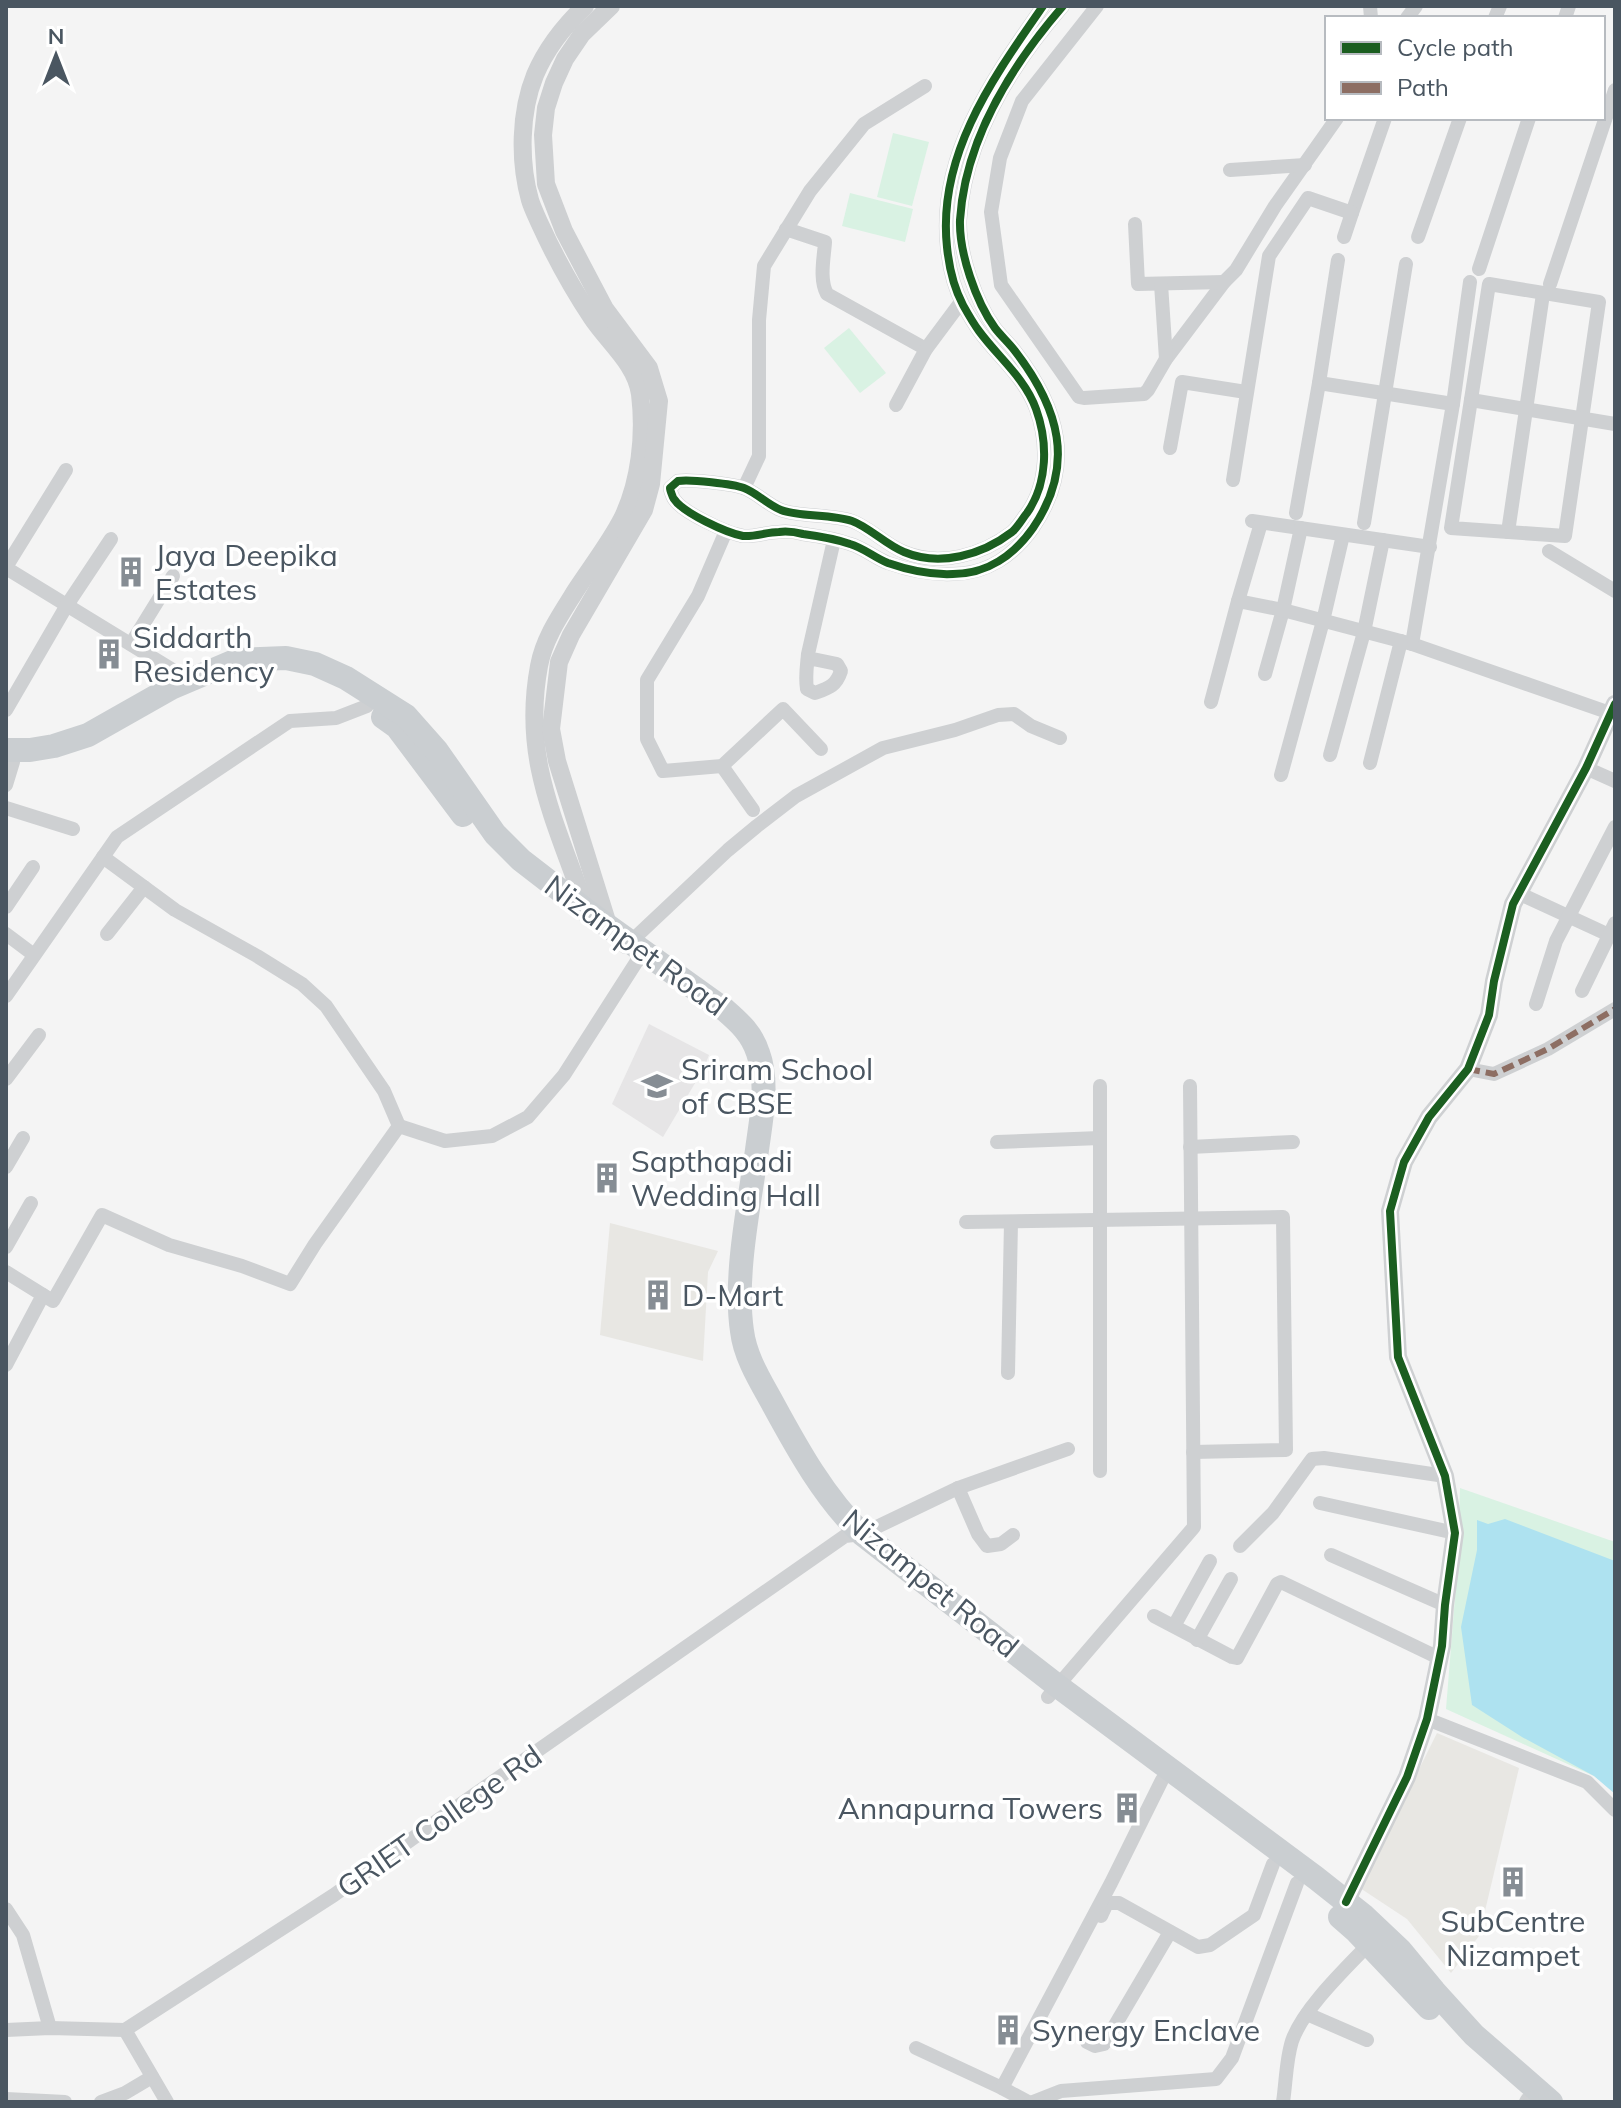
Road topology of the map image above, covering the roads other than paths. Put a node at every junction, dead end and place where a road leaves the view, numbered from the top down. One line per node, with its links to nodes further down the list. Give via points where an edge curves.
1 (585, 6): 49 (street, via 535,76 522,149 530,201 551,248 634,376)
2 (611, 6): 49 (street, via 582,34 554,83 546,108 544,162 546,184 564,231 605,309 649,368 659,401)
3 (1043, 6): 27 (street, via 983,97 951,172 944,221)
4 (1063, 6): 24 (street, via 1004,86 969,166 960,222)
5 (1097, 6): 31 (street, via 1022,101 1000,158 991,212 996,261 1001,285)
6 (925, 86): 18 (street, via 864,124)
7 (1615, 90): 8 (street)
8 (1605, 119)
9 (1336, 120): 14 (street)
10 (1384, 120): 16 (street)
11 (1459, 120): 20 (street)
12 (1528, 120): 23 (street)
13 (1604, 122): 29 (street)
14 (1305, 165): 15 (street); 25 (street)
15 (1230, 170)
16 (1352, 213): 19 (street); 38 (street, via 1308,198 1269,256)
17 (1135, 224): 28 (street, via 1138,284)
18 (786, 229): 34 (street, via 825,242 827,294); 50 (street, via 764,266 759,456)
19 (1344, 237)
20 (1418, 237)
21 (1338, 260): 37 (street)
22 (1406, 264): 39 (street)
23 (1479, 269)
24 (971, 278): 27 (street); 32 (street)
25 (1224, 282): 28 (street); 36 (street)
26 (1470, 282): 41 (street)
27 (955, 284): 30 (street)
28 (1161, 284): 36 (street)
29 (1546, 289): 40 (street, via 1489,284); 43 (street); 44 (street, via 1599,302)
30 (961, 302): 34 (street); 51 (street, via 1021,382 1044,438 1040,484 1014,530 989,547 959,557 928,559 904,553 854,522)
31 (1025, 318): 32 (street); 33 (street)
32 (1003, 336): 35 (street)
33 (1039, 338): 35 (street); 36 (street, via 1084,398 1144,394)
34 (926, 349): 42 (street)
35 (1018, 355): 60 (street, via 1052,414 1059,444 1057,477 1046,509 1022,544 974,573 952,574 887,563)
36 (1166, 359)
37 (1319, 383): 39 (street); 52 (street)
38 (1246, 392): 46 (street, via 1182,382); 48 (street)
39 (1386, 394): 41 (street); 53 (street)
40 (1471, 400): 43 (street); 57 (street, via 1451,528)
41 (1453, 404): 62 (street)
42 (896, 405)
43 (1526, 409): 44 (street); 57 (street)
44 (1582, 419): 45 (street); 57 (street, via 1565,536)
45 (1615, 424)
46 (1170, 448)
47 (66, 470): 64 (street)
48 (1233, 480)
49 (652, 484): 50 (street, via 684,480); 55 (street); 96 (street, via 630,499 555,623 539,667 533,726 537,758); 97 (street, via 644,510 559,662 551,729)
50 (744, 488): 51 (street)
51 (782, 511): 56 (street)
52 (1296, 513)
53 (1364, 523)
54 (1301, 528): 58 (street); 67 (street, via 1256,522); 69 (street)
55 (726, 531): 56 (street, via 745,536); 86 (street, via 698,596 647,680 647,739 663,771)
56 (780, 532): 60 (street)
57 (1508, 532)
58 (1343, 535): 61 (street); 70 (street)
59 (111, 539): 68 (street)
60 (834, 540): 74 (street)
61 (1383, 540): 62 (street); 71 (street)
62 (1430, 547): 72 (street)
63 (1549, 551): 66 (street)
64 (6, 567): 68 (street)
65 (173, 576): 73 (street)
66 (1615, 591)
67 (1238, 601): 69 (street); 77 (street)
68 (67, 605): 73 (street); 80 (street)
69 (1283, 610): 70 (street); 75 (street)
70 (1323, 621): 71 (street); 88 (street)
71 (1364, 632): 72 (street); 83 (street)
72 (1407, 643): 79 (street); 84 (street)
73 (131, 644): 76 (street)
74 (808, 658)
75 (1265, 674)
76 (189, 680): 85 (main road, Nizampet Road, via 88,735 30,750); 105 (main road, Nizampet Road, via 237,660 286,658 346,678 406,716 495,834)
77 (1211, 702)
78 (367, 706): 85 (main road, Nizampet Road, via 319,679 292,672 252,672 201,690 88,745); 94 (street, via 336,718 290,721 117,837); 105 (main road, Nizampet Road, via 397,727 512,871)
79 (1613, 708): 87 (street)
80 (6, 710)
81 (1060, 738): 105 (street, via 1014,714 883,748 777,811)
82 (821, 749): 86 (street, via 783,709)
83 (1330, 755)
84 (1370, 763)
85 (8, 765)
86 (722, 766): 91 (street)
87 (1586, 768): 89 (street); 99 (street)
88 (1281, 775)
89 (1615, 781)
90 (6, 808): 93 (street)
91 (753, 810)
92 (1615, 827): 101 (street)
93 (73, 829)
94 (103, 857): 98 (street); 106 (street)
95 (33, 867): 100 (street)
96 (574, 875): 97 (street); 105 (street)
97 (595, 878): 105 (street)
98 (144, 887): 104 (street); 116 (street, via 291,977 326,1006 384,1091)
99 (1518, 893): 101 (street); 112 (street, via 1489,1015)
100 (6, 907)
101 (1569, 917): 102 (street); 109 (street)
102 (1612, 929): 107 (street)
103 (6, 934): 106 (street)
104 (107, 934)
105 (613, 938): 116 (street, via 564,1075 528,1117 492,1136 445,1141); 140 (main road, Nizampet Road, via 725,1010 754,1041 764,1084 740,1289 742,1336 802,1458)
106 (34, 955): 108 (street)
107 (1582, 991)
108 (6, 996)
109 (1536, 1004)
110 (1615, 1009): 112 (street, via 1494,1074)
111 (39, 1035): 113 (street)
112 (1468, 1069): 136 (street, via 1429,1117 1404,1162 1390,1211 1398,1357)
113 (6, 1079)
114 (1100, 1086): 118 (street)
115 (1190, 1086): 121 (street)
116 (399, 1126): 130 (street, via 290,1284 169,1245 102,1215 53,1301)
117 (23, 1138): 122 (street)
118 (1100, 1138): 119 (street); 125 (street)
119 (997, 1142)
120 (1293, 1142): 121 (street)
121 (1190, 1147): 124 (street)
122 (6, 1167)
123 (31, 1203): 128 (street)
124 (1191, 1218): 125 (street); 134 (street); 134 (street, via 1283,1217 1286,1434 1286,1450)
125 (1100, 1220): 127 (street); 135 (street)
126 (966, 1222): 127 (street)
127 (1011, 1222): 132 (street)
128 (6, 1247)
129 (6, 1272): 130 (street)
130 (43, 1295): 131 (street)
131 (6, 1365)
132 (1008, 1373)
133 (1068, 1449): 137 (street, GRIET College Rd)
134 (1193, 1452): 151 (street, via 1194,1527)
135 (1100, 1471)
136 (1445, 1476): 139 (street); 142 (street, via 1312,1459 1273,1513)
137 (958, 1488): 140 (street, GRIET College Rd); 141 (street, via 987,1546)
138 (1320, 1503): 139 (street)
139 (1455, 1533): 146 (street)
140 (853, 1535): 151 (main road, Nizampet Road, via 913,1593); 166 (street, GRIET College Rd, via 334,1895)
141 (1013, 1535)
142 (1240, 1546)
143 (1331, 1555): 146 (street)
144 (1210, 1561): 148 (street)
145 (1231, 1579): 149 (street)
146 (1445, 1605): 150 (street)
147 (1154, 1616): 148 (street)
148 (1174, 1626): 149 (street)
149 (1197, 1640): 150 (street, via 1237,1658 1281,1582)
150 (1439, 1658): 152 (street)
151 (1054, 1692): 153 (main road, Nizampet Road); 157 (main road, Nizampet Road)
152 (1427, 1719): 154 (street, via 1587,1782); 157 (street, via 1407,1777)
153 (1162, 1780): 155 (main road, Nizampet Road); 171 (street)
154 (1615, 1810)
155 (1273, 1864): 156 (main road, Nizampet Road); 159 (street, via 1254,1915 1239,1926 1198,1947)
156 (1297, 1883): 160 (main road, Nizampet Road); 178 (street, via 1232,2058 1216,2079 1061,2091)
157 (1346, 1902): 161 (main road, Nizampet Road, via 1400,1950)
158 (6, 1909): 164 (street, via 23,1935)
159 (1170, 1932): 163 (street, via 1119,1903 1107,1903); 168 (street, via 1104,2044)
160 (1369, 1944): 161 (main road, Nizampet Road); 162 (street)
161 (1405, 1969): 174 (main road, Nizampet Road, via 1433,2013); 180 (main road, Nizampet Road)
162 (1307, 2014): 167 (street); 179 (street, via 1291,2044)
163 (1051, 2015)
164 (50, 2028): 165 (street); 166 (street)
165 (6, 2030)
166 (125, 2030): 170 (street)
167 (1367, 2040)
168 (1087, 2042)
169 (916, 2048): 171 (street)
170 (152, 2077): 176 (street); 177 (street)
171 (1002, 2088): 178 (street)
172 (6, 2099): 173 (street)
173 (23, 2100): 175 (street)
174 (1527, 2101)
175 (65, 2102)
176 (101, 2102)
177 (167, 2102)
178 (1030, 2102)
179 (1283, 2102)
180 (1551, 2102)

